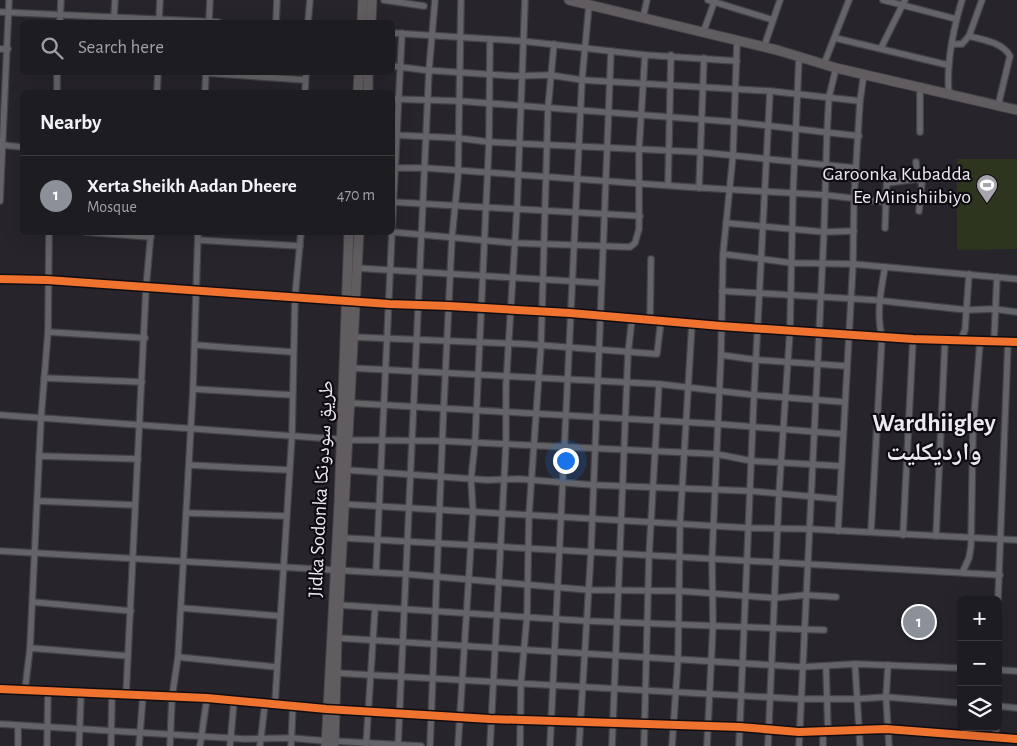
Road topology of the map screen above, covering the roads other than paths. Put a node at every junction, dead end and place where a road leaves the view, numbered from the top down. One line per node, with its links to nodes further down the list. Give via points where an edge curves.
1 (9, 0): 26 (street)
2 (61, 0): 29 (street)
3 (115, 0): 27 (street)
4 (160, 0): 32 (street)
5 (210, 0): 33 (street)
6 (277, 0): 34 (street)
7 (310, 0): 35 (street)
8 (363, 0): 36 (main road)
9 (372, 0): 37 (main road)
10 (384, 0): 24 (street)
11 (435, 0): 43 (street)
12 (461, 0): 44 (street)
13 (525, 0): 47 (street)
14 (569, 0): 23 (main road)
15 (648, 0): 28 (street)
16 (712, 0): 38 (street); 41 (street)
17 (780, 0): 38 (street)
18 (849, 0): 45 (street)
19 (883, 0): 22 (street)
20 (962, 0): 30 (street)
21 (982, 0): 42 (street)
22 (904, 2): 30 (street); 53 (street)
23 (586, 3): 28 (main road); 52 (street)
24 (424, 6)
25 (0, 12): 26 (street)
26 (8, 12): 29 (street); 55 (street)
27 (114, 18): 29 (street); 31 (street)
28 (643, 18): 41 (main road)
29 (61, 19)
30 (956, 19): 50 (street)
31 (144, 20)
32 (159, 20)
33 (209, 20)
34 (276, 20)
35 (308, 20)
36 (362, 20)
37 (371, 20)
38 (773, 20): 51 (street)
39 (395, 33): 40 (street)
40 (402, 33): 43 (street); 65 (street)
41 (703, 33): 48 (main road)
42 (969, 36): 50 (street, via 962,44); 105 (street, via 1000,45 1010,56)
43 (432, 37): 44 (street); 67 (street)
44 (462, 38): 46 (street); 68 (street)
45 (835, 38): 53 (street); 62 (street)
46 (490, 39): 47 (street); 77 (street)
47 (522, 41): 49 (street); 78 (street)
48 (737, 42): 51 (main road); 61 (street)
49 (554, 44): 52 (street); 79 (street)
50 (953, 44): 63 (street)
51 (764, 47): 59 (main road)
52 (584, 48): 56 (street); 81 (street)
53 (881, 48): 63 (street)
54 (0, 49): 55 (street)
55 (8, 49): 95 (street)
56 (611, 51): 57 (street); 82 (street)
57 (645, 55): 58 (street); 83 (street)
58 (671, 55): 60 (street); 84 (street)
59 (799, 57): 62 (main road); 96 (street)
60 (704, 58): 61 (street); 85 (street)
61 (737, 61): 93 (street)
62 (824, 64): 66 (main road)
63 (948, 65): 97 (street)
64 (395, 67): 65 (street)
65 (400, 68): 67 (street); 99 (street)
66 (836, 68): 69 (main road); 98 (street)
67 (429, 70): 68 (street); 100 (street)
68 (460, 72): 77 (street); 102 (street)
69 (864, 74): 86 (main road); 101 (street)
70 (58, 75): 87 (street)
71 (158, 75): 88 (street)
72 (206, 75): 89 (street)
73 (234, 75): 80 (street)
74 (306, 75): 80 (street)
75 (359, 75): 91 (main road)
76 (368, 75): 92 (main road)
77 (490, 75): 78 (street); 103 (street)
78 (521, 76): 79 (street); 104 (street)
79 (550, 76): 81 (street); 106 (street)
80 (305, 80): 90 (street)
81 (582, 80): 82 (street); 108 (street)
82 (612, 81): 83 (street); 109 (street)
83 (642, 83): 84 (street); 110 (street)
84 (671, 85): 85 (street); 111 (street)
85 (702, 87): 93 (street); 112 (street)
86 (920, 88): 97 (main road); 117 (street)
87 (57, 90)
88 (156, 90)
89 (205, 90)
90 (305, 90)
91 (358, 90)
92 (368, 90)
93 (736, 90): 94 (street); 113 (street)
94 (770, 92): 96 (street); 114 (street)
95 (3, 94): 124 (street)
96 (799, 94): 98 (street); 115 (street)
97 (949, 95): 105 (main road)
98 (829, 97): 101 (street); 116 (street)
99 (395, 99): 100 (street); 118 (street)
100 (429, 100): 102 (street); 119 (street)
101 (860, 101): 120 (street)
102 (459, 102): 103 (street); 121 (street)
103 (488, 104): 104 (street); 122 (street)
104 (521, 106): 106 (street); 123 (street)
105 (998, 106): 107 (main road)
106 (548, 108): 108 (street); 125 (street)
107 (1017, 110)
108 (580, 112): 109 (street); 127 (street)
109 (610, 113): 110 (street); 128 (street)
110 (641, 115): 111 (street); 129 (street)
111 (668, 117): 112 (street); 130 (street)
112 (702, 120): 113 (street); 131 (street)
113 (735, 122): 114 (street); 132 (street)
114 (770, 125): 115 (street); 133 (street)
115 (797, 128): 116 (street); 134 (street)
116 (827, 132): 120 (street); 136 (street)
117 (920, 132)
118 (395, 135): 119 (street)
119 (428, 136): 121 (street); 138 (street)
120 (859, 136): 139 (street)
121 (458, 138): 122 (street); 140 (street)
122 (489, 142): 123 (street); 141 (street)
123 (519, 142): 125 (street); 143 (street)
124 (2, 145): 126 (street); 148 (street)
125 (547, 145): 127 (street); 144 (street)
126 (20, 147)
127 (579, 147): 128 (street); 145 (street)
128 (608, 148): 129 (street); 147 (street)
129 (639, 149): 130 (street); 150 (street)
130 (670, 151): 131 (street); 151 (street)
131 (699, 152): 132 (street); 152 (street)
132 (733, 155): 133 (street); 153 (street)
133 (768, 159): 134 (street); 154 (street)
134 (794, 162): 136 (street); 155 (street)
135 (916, 162): 146 (street)
136 (826, 164): 139 (street); 156 (street)
137 (395, 168): 138 (street)
138 (426, 168): 140 (street); 161 (street)
139 (856, 168): 157 (street)
140 (458, 172): 141 (street); 162 (street)
141 (487, 174): 143 (street); 163 (street)
142 (887, 174): 149 (street)
143 (518, 175): 144 (street); 164 (street)
144 (547, 176): 145 (street); 166 (street)
145 (578, 178): 147 (street); 167 (street)
146 (916, 179): 149 (street); 165 (street, via 922,182)
147 (605, 182): 150 (street); 168 (street)
148 (1, 183): 158 (street)
149 (887, 183): 160 (street)
150 (640, 184): 151 (street); 169 (street)
151 (668, 185): 152 (street)
152 (699, 188): 153 (street)
153 (730, 189): 154 (street); 170 (street)
154 (765, 190): 155 (street); 171 (street)
155 (793, 194): 156 (street); 173 (street)
156 (825, 195): 157 (street); 176 (street)
157 (854, 198): 160 (street); 174 (street)
158 (0, 201)
159 (395, 202): 161 (street)
160 (884, 202): 172 (street)
161 (425, 203): 162 (street); 184 (street)
162 (455, 205): 163 (street); 185 (street)
163 (484, 207): 164 (street); 186 (street)
164 (517, 209): 166 (street); 188 (street)
165 (919, 211)
166 (545, 212): 167 (street); 189 (street)
167 (577, 213): 168 (street); 190 (street)
168 (604, 214): 169 (street); 192 (street)
169 (640, 216): 192 (street, via 635,243 630,247)
170 (726, 223): 171 (street); 193 (street)
171 (764, 226): 173 (street); 195 (street)
172 (885, 228)
173 (793, 229): 176 (street); 196 (street)
174 (854, 231): 176 (street); 198 (street)
175 (395, 232): 184 (street)
176 (824, 232): 197 (street)
177 (49, 235): 210 (street)
178 (151, 235): 214 (street)
179 (198, 235): 187 (street)
180 (301, 235): 191 (street)
181 (350, 235): 223 (main road, Jidka Sodonka طريق سودونكا)
182 (358, 235): 199 (main road, Jidka Sodonka طريق سودونكا)
183 (392, 235): 201 (street)
184 (422, 236): 185 (street); 202 (street)
185 (452, 237): 186 (street); 203 (street)
186 (484, 239): 188 (street); 205 (street)
187 (198, 240): 191 (street); 216 (street)
188 (514, 243): 189 (street); 206 (street)
189 (543, 244): 190 (street); 211 (street)
190 (574, 245): 192 (street); 212 (street)
191 (300, 246): 219 (street)
192 (603, 246): 213 (street)
193 (723, 254): 195 (street); 215 (street)
194 (651, 259): 236 (street)
195 (762, 259): 196 (street); 217 (street)
196 (792, 262): 197 (street); 218 (street)
197 (822, 264): 198 (street); 220 (street)
198 (853, 264): 200 (street); 221 (street)
199 (356, 268): 201 (street); 223 (main road, Jidka Sodonka طريق سودونكا)
200 (885, 268): 204 (street); 222 (street)
201 (391, 270): 202 (street); 224 (street)
202 (421, 271): 203 (street); 225 (street)
203 (452, 274): 205 (street); 226 (street)
204 (969, 274): 207 (street); 230 (street)
205 (482, 275): 206 (street); 227 (street)
206 (512, 278): 211 (street); 229 (street)
207 (997, 278): 209 (street); 228 (street)
208 (0, 279): 210 (street)
209 (1017, 279)
210 (47, 280): 214 (street); 242 (street)
211 (542, 280): 212 (street); 231 (street)
212 (572, 281): 213 (street); 233 (street)
213 (601, 283): 234 (street)
214 (146, 288): 216 (street); 247 (street)
215 (722, 291): 217 (street); 239 (street)
216 (198, 292): 219 (street); 260 (street)
217 (759, 294): 218 (street); 240 (street)
218 (791, 296): 220 (street); 241 (street)
219 (295, 297): 223 (street); 264 (street)
220 (820, 298): 221 (street); 243 (street)
221 (851, 298): 222 (street); 244 (street)
222 (880, 300): 230 (street); 245 (street)
223 (350, 302): 224 (street); 246 (main road, Jidka Sodonka طريق سودونكا); 314 (main road, Jidka Sodonka طريق سودونكا)
224 (389, 304): 225 (street); 248 (street)
225 (419, 304): 226 (street); 249 (street)
226 (449, 306): 227 (street); 251 (street)
227 (480, 307): 229 (street); 254 (street)
228 (994, 309): 230 (street); 232 (street); 256 (street)
229 (510, 310): 231 (street); 259 (street)
230 (967, 310): 253 (street)
231 (542, 312): 233 (street); 261 (street)
232 (1017, 312)
233 (570, 313): 234 (street); 262 (street)
234 (600, 316): 235 (street); 263 (street)
235 (632, 318): 236 (street); 265 (street)
236 (650, 319): 237 (street)
237 (661, 320): 238 (street); 265 (street, via 658,353)
238 (692, 323): 239 (street); 284 (street)
239 (721, 326): 240 (street); 266 (street)
240 (758, 328): 241 (street); 267 (street)
241 (790, 330): 243 (street); 268 (street)
242 (48, 332): 247 (street); 277 (street)
243 (818, 332): 244 (street); 269 (street)
244 (848, 334): 245 (street); 270 (street)
245 (882, 336): 250 (street); 373 (street)
246 (352, 337): 248 (street); 271 (main road, Jidka Sodonka طريق سودونكا)
247 (145, 338): 281 (street)
248 (388, 339): 249 (street); 272 (street)
249 (418, 339): 251 (street); 273 (street)
250 (913, 339): 252 (street); 374 (street)
251 (447, 341): 254 (street); 274 (street)
252 (945, 341): 253 (street); 375 (street)
253 (960, 341): 255 (street)
254 (479, 342): 259 (street); 275 (street)
255 (980, 342): 256 (street); 376 (street)
256 (994, 342): 257 (street)
257 (1008, 342): 258 (street); 378 (street)
258 (1017, 342)
259 (509, 344): 261 (street); 278 (street)
260 (195, 345): 264 (street); 285 (street)
261 (541, 346): 262 (street); 276 (street)
262 (570, 348): 263 (street); 279 (street)
263 (599, 350): 265 (street); 280 (street)
264 (292, 352): 287 (street)
265 (628, 352): 282 (street)
266 (721, 355): 267 (street); 286 (street)
267 (757, 360): 268 (street); 288 (street)
268 (787, 362): 269 (street); 289 (street)
269 (817, 364): 270 (street); 290 (street)
270 (846, 366): 291 (street)
271 (351, 368): 272 (street); 292 (main road, Jidka Sodonka طريق سودونكا)
272 (386, 370): 273 (street); 293 (street)
273 (415, 373): 274 (street); 294 (street)
274 (445, 374): 275 (street); 295 (street)
275 (478, 375): 278 (street); 296 (street)
276 (539, 377): 278 (street); 279 (street); 298 (street)
277 (44, 378): 281 (street); 302 (street)
278 (506, 378): 297 (street)
279 (568, 379): 280 (street); 300 (street)
280 (597, 381): 282 (street); 301 (street)
281 (142, 382): 307 (street)
282 (627, 383): 283 (street); 303 (street)
283 (659, 384): 284 (street); 304 (street)
284 (688, 387): 286 (street); 305 (street)
285 (194, 389): 287 (street); 308 (street)
286 (719, 391): 288 (street); 306 (street)
287 (292, 395): 313 (street)
288 (754, 395): 289 (street); 309 (street)
289 (785, 397): 290 (street); 310 (street)
290 (815, 400): 291 (street); 311 (street)
291 (844, 402): 312 (street)
292 (350, 403): 293 (street); 314 (main road, Jidka Sodonka طريق سودونكا)
293 (385, 405): 294 (street); 315 (street)
294 (413, 407): 295 (street); 316 (street)
295 (444, 409): 296 (street); 317 (street)
296 (476, 410): 297 (street); 318 (street)
297 (505, 412): 298 (street); 319 (street)
298 (536, 414): 300 (street); 320 (street)
299 (0, 415): 302 (street)
300 (566, 416): 301 (street); 321 (street)
301 (597, 417): 303 (street); 322 (street)
302 (41, 418): 307 (street); 327 (street)
303 (625, 419): 304 (street); 323 (street)
304 (656, 420): 305 (street); 324 (street)
305 (688, 423): 306 (street); 325 (street)
306 (718, 424): 309 (street); 326 (street)
307 (140, 425): 308 (street); 328 (street)
308 (191, 427): 313 (street); 332 (street)
309 (754, 427): 310 (street); 329 (street)
310 (784, 429): 311 (street); 330 (street)
311 (813, 432): 312 (street); 331 (street)
312 (842, 434): 333 (street)
313 (292, 435): 314 (street); 334 (street)
314 (345, 439): 315 (street); 335 (main road, Jidka Sodonka طريق سودونكا); 354 (main road, Jidka Sodonka طريق سودونكا)
315 (382, 440): 316 (street); 336 (street)
316 (413, 441): 317 (street); 337 (street)
317 (442, 441): 318 (street); 338 (street)
318 (476, 443): 319 (street); 339 (street)
319 (506, 444): 320 (street); 340 (street)
320 (535, 446): 321 (street); 341 (street)
321 (565, 447): 322 (street); 342 (street)
322 (595, 448): 323 (street); 343 (street)
323 (624, 450): 324 (street); 344 (street)
324 (655, 451): 325 (street); 345 (street)
325 (685, 452): 326 (street); 346 (street)
326 (716, 454): 329 (street); 347 (street)
327 (39, 456): 328 (street); 352 (street)
328 (138, 460): 353 (street)
329 (752, 461): 330 (street); 348 (street)
330 (781, 462): 331 (street); 349 (street)
331 (812, 464): 333 (street); 350 (street)
332 (189, 465): 334 (street); 359 (street)
333 (840, 466): 351 (street)
334 (288, 470): 362 (street)
335 (347, 470): 336 (street); 354 (main road, Jidka Sodonka طريق سودونكا)
336 (381, 472): 337 (street); 355 (street)
337 (410, 474): 338 (street); 356 (street)
338 (441, 476): 339 (street); 357 (street)
339 (471, 479): 340 (street); 358 (street)
340 (504, 480): 341 (street); 360 (street)
341 (532, 480): 342 (street); 361 (street)
342 (563, 483): 343 (street); 363 (street)
343 (593, 485): 344 (street); 364 (street)
344 (622, 486): 345 (street); 365 (street)
345 (653, 487): 346 (street); 366 (street)
346 (683, 489): 347 (street); 367 (street)
347 (714, 490): 348 (street); 368 (street)
348 (751, 491): 349 (street); 369 (street)
349 (779, 493): 350 (street); 370 (street)
350 (811, 497): 351 (street); 371 (street)
351 (839, 499): 372 (street)
352 (38, 501): 353 (street); 389 (street)
353 (135, 505): 394 (street)
354 (342, 505): 355 (street); 377 (main road, Jidka Sodonka طريق سودونكا); 400 (main road, Jidka Sodonka طريق سودونكا)
355 (378, 507): 356 (street); 379 (street)
356 (409, 509): 357 (street); 381 (street)
357 (439, 510): 358 (street); 382 (street)
358 (473, 512): 360 (street); 383 (street)
359 (186, 513): 362 (street); 396 (street)
360 (501, 513): 361 (street); 384 (street)
361 (529, 514): 363 (street); 385 (street)
362 (286, 516): 399 (street)
363 (561, 517): 364 (street); 387 (street)
364 (592, 519): 365 (street); 388 (street)
365 (621, 521): 366 (street); 390 (street)
366 (652, 522): 367 (street); 391 (street)
367 (680, 524): 368 (street); 392 (street)
368 (714, 526): 369 (street); 393 (street)
369 (749, 528): 370 (street); 395 (street)
370 (778, 528): 371 (street); 397 (street)
371 (809, 529): 372 (street); 398 (street)
372 (838, 531): 373 (street)
373 (871, 532): 374 (street)
374 (903, 534): 375 (street)
375 (936, 536): 376 (street)
376 (970, 537): 378 (street); 401 (street, via 969,558)
377 (344, 538): 379 (street); 400 (main road, Jidka Sodonka طريق سودونكا)
378 (1001, 539): 380 (street); 404 (street)
379 (377, 540): 381 (street); 402 (street)
380 (1017, 540)
381 (408, 542): 382 (street); 403 (street)
382 (438, 544): 383 (street); 405 (street)
383 (471, 546): 384 (street); 406 (street)
384 (500, 548): 385 (street); 407 (street)
385 (528, 549): 387 (street); 408 (street)
386 (0, 551): 389 (street)
387 (560, 551): 388 (street); 409 (street)
388 (591, 552): 390 (street); 410 (street)
389 (35, 554): 394 (street); 420 (street)
390 (620, 554): 391 (street); 411 (street)
391 (649, 556): 392 (street); 412 (street)
392 (679, 558): 393 (street); 413 (street)
393 (712, 559): 395 (street); 414 (street)
394 (134, 560): 396 (street); 425 (street)
395 (747, 560): 397 (street); 415 (street)
396 (184, 561): 399 (street); 422 (street)
397 (778, 562): 398 (street); 419 (street)
398 (808, 564): 401 (street); 416 (street)
399 (282, 567): 400 (street); 429 (street)
400 (338, 571): 402 (street); 421 (main road, Jidka Sodonka طريق سودونكا); 502 (main road, Jidka Sodonka طريق سودونكا)
401 (963, 571): 404 (street)
402 (376, 572): 403 (street)
403 (405, 574): 405 (street); 424 (street)
404 (1000, 575): 417 (street)
405 (437, 576): 406 (street); 426 (street)
406 (468, 578): 407 (street); 427 (street)
407 (497, 582): 408 (street); 428 (street)
408 (528, 584): 409 (street); 430 (street)
409 (558, 587): 410 (street); 431 (street)
410 (589, 590): 411 (street); 432 (street)
411 (618, 590): 412 (street); 433 (street)
412 (648, 591): 413 (street); 434 (street)
413 (680, 591): 414 (street); 435 (street)
414 (714, 593): 415 (street); 436 (street)
415 (745, 595): 419 (street); 437 (street)
416 (806, 595): 418 (street); 419 (street); 439 (street)
417 (998, 596)
418 (836, 597)
419 (774, 598): 438 (street)
420 (33, 602): 425 (street); 446 (street)
421 (339, 605): 423 (street); 441 (main road, Jidka Sodonka طريق سودونكا)
422 (181, 608): 429 (street); 453 (street)
423 (375, 609): 424 (street); 442 (street)
424 (405, 609): 426 (street); 443 (street)
425 (131, 611): 452 (street)
426 (436, 612): 427 (street); 444 (street)
427 (466, 613): 428 (street); 445 (street)
428 (498, 614): 430 (street); 447 (street)
429 (280, 616): 462 (street)
430 (528, 616): 431 (street); 448 (street)
431 (557, 618): 432 (street); 449 (street)
432 (587, 621): 433 (street); 450 (street)
433 (616, 622): 434 (street); 451 (street)
434 (647, 623): 435 (street); 454 (street)
435 (680, 625): 436 (street); 455 (street)
436 (713, 625): 437 (street); 456 (street)
437 (744, 627): 438 (street); 457 (street)
438 (772, 629): 439 (street); 458 (street)
439 (804, 629): 440 (street); 463 (street)
440 (824, 630)
441 (337, 638): 442 (street); 467 (main road, Jidka Sodonka طريق سودونكا)
442 (374, 640): 443 (street); 468 (street)
443 (404, 642): 444 (street); 469 (street)
444 (434, 644): 445 (street); 470 (street)
445 (464, 646): 447 (street); 471 (street)
446 (30, 648): 452 (street); 478 (street)
447 (496, 648): 448 (street); 472 (street)
448 (524, 651): 449 (street); 473 (street)
449 (554, 653): 450 (street); 474 (street)
450 (585, 654): 451 (street); 475 (street)
451 (614, 655): 454 (street); 477 (street)
452 (128, 656): 486 (street)
453 (178, 657): 462 (street); 489 (street)
454 (645, 658): 455 (street); 479 (street, via 644,684)
455 (678, 660): 456 (street); 481 (street)
456 (712, 661): 457 (street); 482 (street)
457 (744, 663): 458 (street); 484 (street)
458 (772, 664): 463 (street); 488 (street)
459 (855, 664): 460 (street); 461 (street); 494 (street)
460 (888, 665): 464 (street); 490 (street)
461 (826, 666): 463 (street); 493 (street)
462 (276, 667): 497 (street)
463 (802, 667): 492 (street)
464 (957, 668)
465 (1002, 670): 466 (street)
466 (1017, 671)
467 (336, 673): 468 (street); 502 (main road, Jidka Sodonka طريق سودونكا)
468 (372, 674): 469 (street); 503 (street)
469 (401, 676): 470 (street); 504 (street)
470 (433, 678): 471 (street); 505 (street)
471 (462, 681): 472 (street); 506 (street)
472 (493, 682): 473 (street); 507 (street)
473 (521, 683): 474 (street); 508 (street)
474 (553, 686): 475 (street); 509 (street)
475 (583, 687): 477 (street); 510 (street)
476 (0, 689): 478 (street)
477 (614, 689): 479 (street); 511 (street)
478 (25, 690): 480 (street)
479 (647, 690): 481 (street); 513 (street)
480 (48, 691): 483 (street); 516 (street)
481 (674, 692): 482 (street); 514 (street)
482 (710, 692): 484 (street); 517 (street)
483 (81, 694): 485 (street); 519 (street)
484 (742, 694): 488 (street); 518 (street)
485 (112, 695): 486 (street); 521 (street)
486 (126, 695): 487 (street)
487 (143, 695): 489 (street); 525 (street)
488 (771, 696): 492 (street); 522 (street)
489 (172, 697): 491 (street); 528 (street)
490 (886, 697): 494 (street); 498 (street); 520 (street)
491 (206, 698): 495 (street); 529 (street)
492 (800, 699): 493 (street); 526 (street)
493 (828, 699): 494 (street); 527 (street)
494 (856, 699): 523 (street)
495 (234, 700): 496 (street); 530 (street)
496 (265, 702): 497 (street); 534 (street)
497 (275, 703): 499 (street)
498 (957, 703)
499 (293, 704): 502 (street); 532 (street)
500 (1002, 706): 501 (street)
501 (1017, 708)
502 (330, 709): 503 (street); 535 (main road, Jidka Sodonka طريق سودونكا)
503 (368, 710): 504 (street); 536 (street)
504 (401, 712): 505 (street); 537 (street)
505 (431, 715): 506 (street); 548 (street)
506 (459, 717): 507 (street); 549 (street)
507 (490, 719): 508 (street); 550 (street)
508 (520, 720): 509 (street); 551 (street)
509 (551, 721): 510 (street); 552 (street)
510 (580, 722): 511 (street); 553 (street)
511 (613, 723): 513 (street); 554 (street)
512 (0, 724): 515 (street)
513 (646, 725): 514 (street); 555 (street)
514 (672, 725): 517 (street); 556 (street)
515 (18, 726): 516 (street); 538 (street)
516 (48, 726): 519 (street); 539 (street)
517 (708, 727): 518 (street); 557 (street)
518 (740, 727): 522 (street); 558 (street)
519 (80, 728): 521 (street); 540 (street)
520 (886, 729): 523 (street); 531 (street); 563 (street)
521 (111, 730): 525 (street); 541 (street)
522 (769, 730): 526 (street); 559 (street)
523 (858, 730): 527 (street); 562 (street)
524 (996, 731): 531 (street)
525 (140, 732): 528 (street); 542 (street)
526 (799, 732): 527 (street); 560 (street)
527 (826, 732): 561 (street)
528 (171, 733): 529 (street); 543 (street)
529 (201, 735): 530 (street); 544 (street)
530 (231, 737): 534 (street); 545 (street)
531 (995, 737): 533 (street)
532 (291, 738): 534 (street); 535 (street); 546 (street)
533 (1017, 739)
534 (261, 743)
535 (330, 744): 536 (street)
536 (366, 744): 537 (street)
537 (398, 745): 547 (street)
538 (18, 746)
539 (48, 746)
540 (79, 746)
541 (111, 746)
542 (139, 746)
543 (170, 746)
544 (200, 746)
545 (230, 746)
546 (291, 746)
547 (421, 746)
548 (430, 746)
549 (458, 746)
550 (490, 746)
551 (520, 746)
552 (550, 746)
553 (579, 746)
554 (612, 746)
555 (644, 746)
556 (672, 746)
557 (707, 746)
558 (739, 746)
559 (768, 746)
560 (799, 746)
561 (823, 746)
562 (860, 746)
563 (889, 746)

